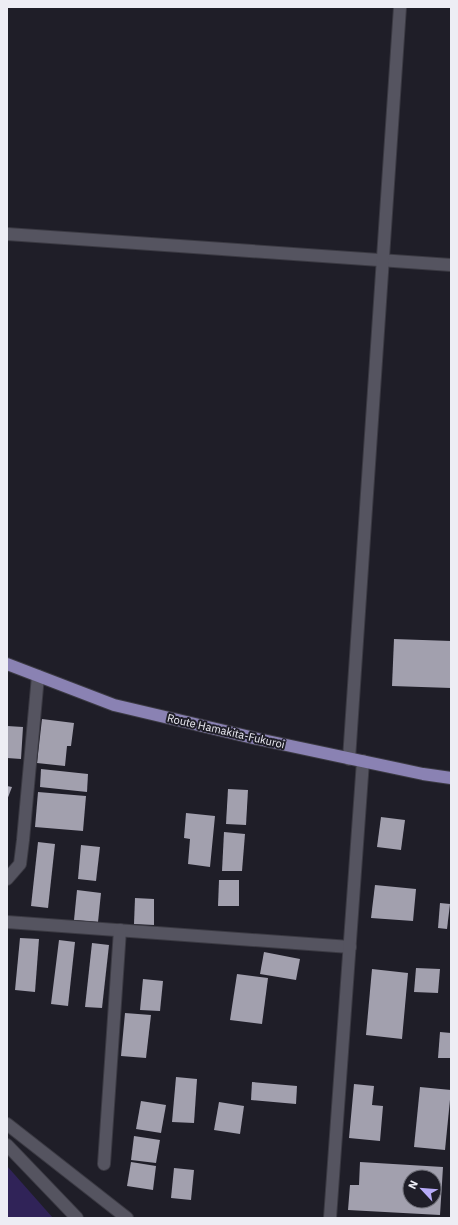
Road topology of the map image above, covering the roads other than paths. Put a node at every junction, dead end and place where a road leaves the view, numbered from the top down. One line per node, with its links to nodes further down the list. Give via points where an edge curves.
1 (400, 7): 3 (street)
2 (7, 234): 3 (street)
3 (383, 260): 4 (street); 7 (street)
4 (451, 265)
5 (7, 664): 6 (main road, Route Hamakita-Fukuroi)
6 (38, 676): 7 (main road, Route Hamakita-Fukuroi, via 114,705); 10 (street, via 20,864)
7 (349, 758): 8 (main road, Route Hamakita-Fukuroi)
8 (363, 761): 9 (main road, Route Hamakita-Fukuroi); 13 (street)
9 (451, 778)
10 (7, 879)
11 (7, 922): 12 (street)
12 (120, 930): 13 (street); 16 (street)
13 (350, 947): 19 (street)
14 (7, 1124): 18 (street)
15 (7, 1145): 17 (street)
16 (104, 1164)
17 (77, 1218)
18 (127, 1218)
19 (330, 1218)

